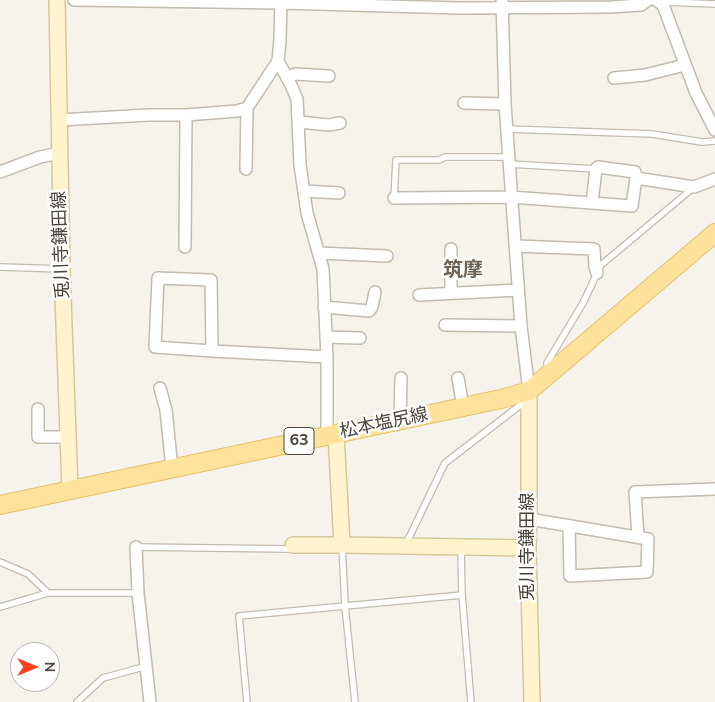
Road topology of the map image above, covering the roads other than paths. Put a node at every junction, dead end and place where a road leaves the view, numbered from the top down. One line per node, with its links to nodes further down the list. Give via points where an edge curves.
1 (57, 0): 17 (main road, 兎川寺鎌田線)
2 (74, 0): 4 (street)
3 (648, 0): 6 (street, via 641,5 611,7)
4 (281, 1): 6 (street, via 458,8); 8 (street)
5 (659, 2): 7 (lane); 9 (street)
6 (502, 3): 14 (street)
7 (715, 4)
8 (278, 61): 11 (street); 15 (street)
9 (684, 65): 12 (street, via 645,75); 21 (street)
10 (329, 76): 11 (street, via 294,74)
11 (287, 78): 18 (street, via 297,99)
12 (614, 78)
13 (464, 103): 14 (street)
14 (505, 104): 20 (street)
15 (247, 108): 16 (street); 26 (street)
16 (186, 115): 17 (street); 38 (street)
17 (59, 120): 23 (main road, 兎川寺鎌田線)
18 (299, 122): 19 (street); 31 (street)
19 (340, 123)
20 (507, 129): 22 (lane, via 652,134); 24 (street)
21 (715, 130)
22 (715, 141)
23 (59, 153): 27 (street); 43 (main road, 兎川寺鎌田線)
24 (509, 160): 25 (lane); 33 (street); 34 (lane, via 445,157 439,160 396,160)
25 (596, 168): 28 (street, via 635,172); 35 (street)
26 (246, 169)
27 (0, 172)
28 (636, 178): 30 (street); 35 (street, via 632,206)
29 (715, 179): 30 (street)
30 (694, 187): 44 (lane, via 601,265)
31 (304, 191): 32 (street); 39 (street)
32 (339, 192)
33 (511, 197): 34 (street); 35 (street); 37 (street)
34 (394, 198)
35 (592, 203)
36 (715, 233): 56 (main road, 松本塩尻線 / 63)
37 (515, 246): 44 (street, via 594,249); 45 (street)
38 (185, 247)
39 (319, 254): 40 (street); 49 (street, via 323,269)
40 (387, 256)
41 (455, 256): 47 (street)
42 (0, 267): 43 (lane)
43 (62, 269): 65 (main road, 兎川寺鎌田線)
44 (597, 273): 56 (lane, via 583,304 547,363)
45 (518, 290): 47 (street); 50 (street)
46 (375, 292): 49 (street, via 369,311)
47 (451, 293): 48 (street)
48 (419, 295)
49 (324, 307): 52 (street)
50 (521, 326): 51 (street); 60 (street)
51 (451, 328)
52 (326, 337): 53 (street); 55 (street)
53 (360, 338)
54 (212, 351): 54 (street, via 155,347 158,278 211,280); 55 (street)
55 (327, 357): 64 (street)
56 (548, 374): 60 (main road, 松本塩尻線 / 63)
57 (401, 378): 63 (street)
58 (458, 378): 61 (street)
59 (160, 388): 66 (street, via 166,410)
60 (529, 395): 61 (main road, 松本塩尻線 / 63); 70 (main road, 兎川寺鎌田線); 75 (lane, via 445,463)
61 (463, 407): 63 (main road, 松本塩尻線 / 63)
62 (38, 410): 65 (street, via 38,437)
63 (400, 420): 64 (main road, 松本塩尻線 / 63)
64 (331, 435): 66 (main road, 松本塩尻線 / 63); 74 (main road)
65 (68, 437): 68 (main road, 兎川寺鎌田線)
66 (172, 469): 68 (main road, 松本塩尻線 / 63)
67 (715, 489): 72 (street, via 635,492)
68 (70, 490): 69 (main road, 松本塩尻線 / 63)
69 (0, 505)
70 (529, 519): 71 (street); 78 (main road, 兎川寺鎌田線)
71 (569, 526): 72 (street); 72 (street, via 570,576 648,572 648,539)
72 (638, 536)
73 (293, 545): 74 (main road); 76 (lane, via 288,549)
74 (342, 545): 75 (main road); 83 (lane)
75 (404, 546): 77 (main road)
76 (136, 547): 81 (street)
77 (461, 547): 78 (main road); 82 (lane)
78 (528, 548): 91 (main road, 兎川寺鎌田線)
79 (0, 562): 80 (lane, via 28,574)
80 (48, 593): 81 (lane); 84 (lane)
81 (138, 593): 85 (street)
82 (462, 595): 83 (lane); 90 (lane)
83 (345, 606): 88 (lane, via 239,616); 89 (lane)
84 (0, 607)
85 (147, 666): 86 (lane, via 103,678); 87 (street)
86 (77, 702)
87 (150, 702)
88 (247, 702)
89 (355, 702)
90 (472, 702)
91 (532, 702)

